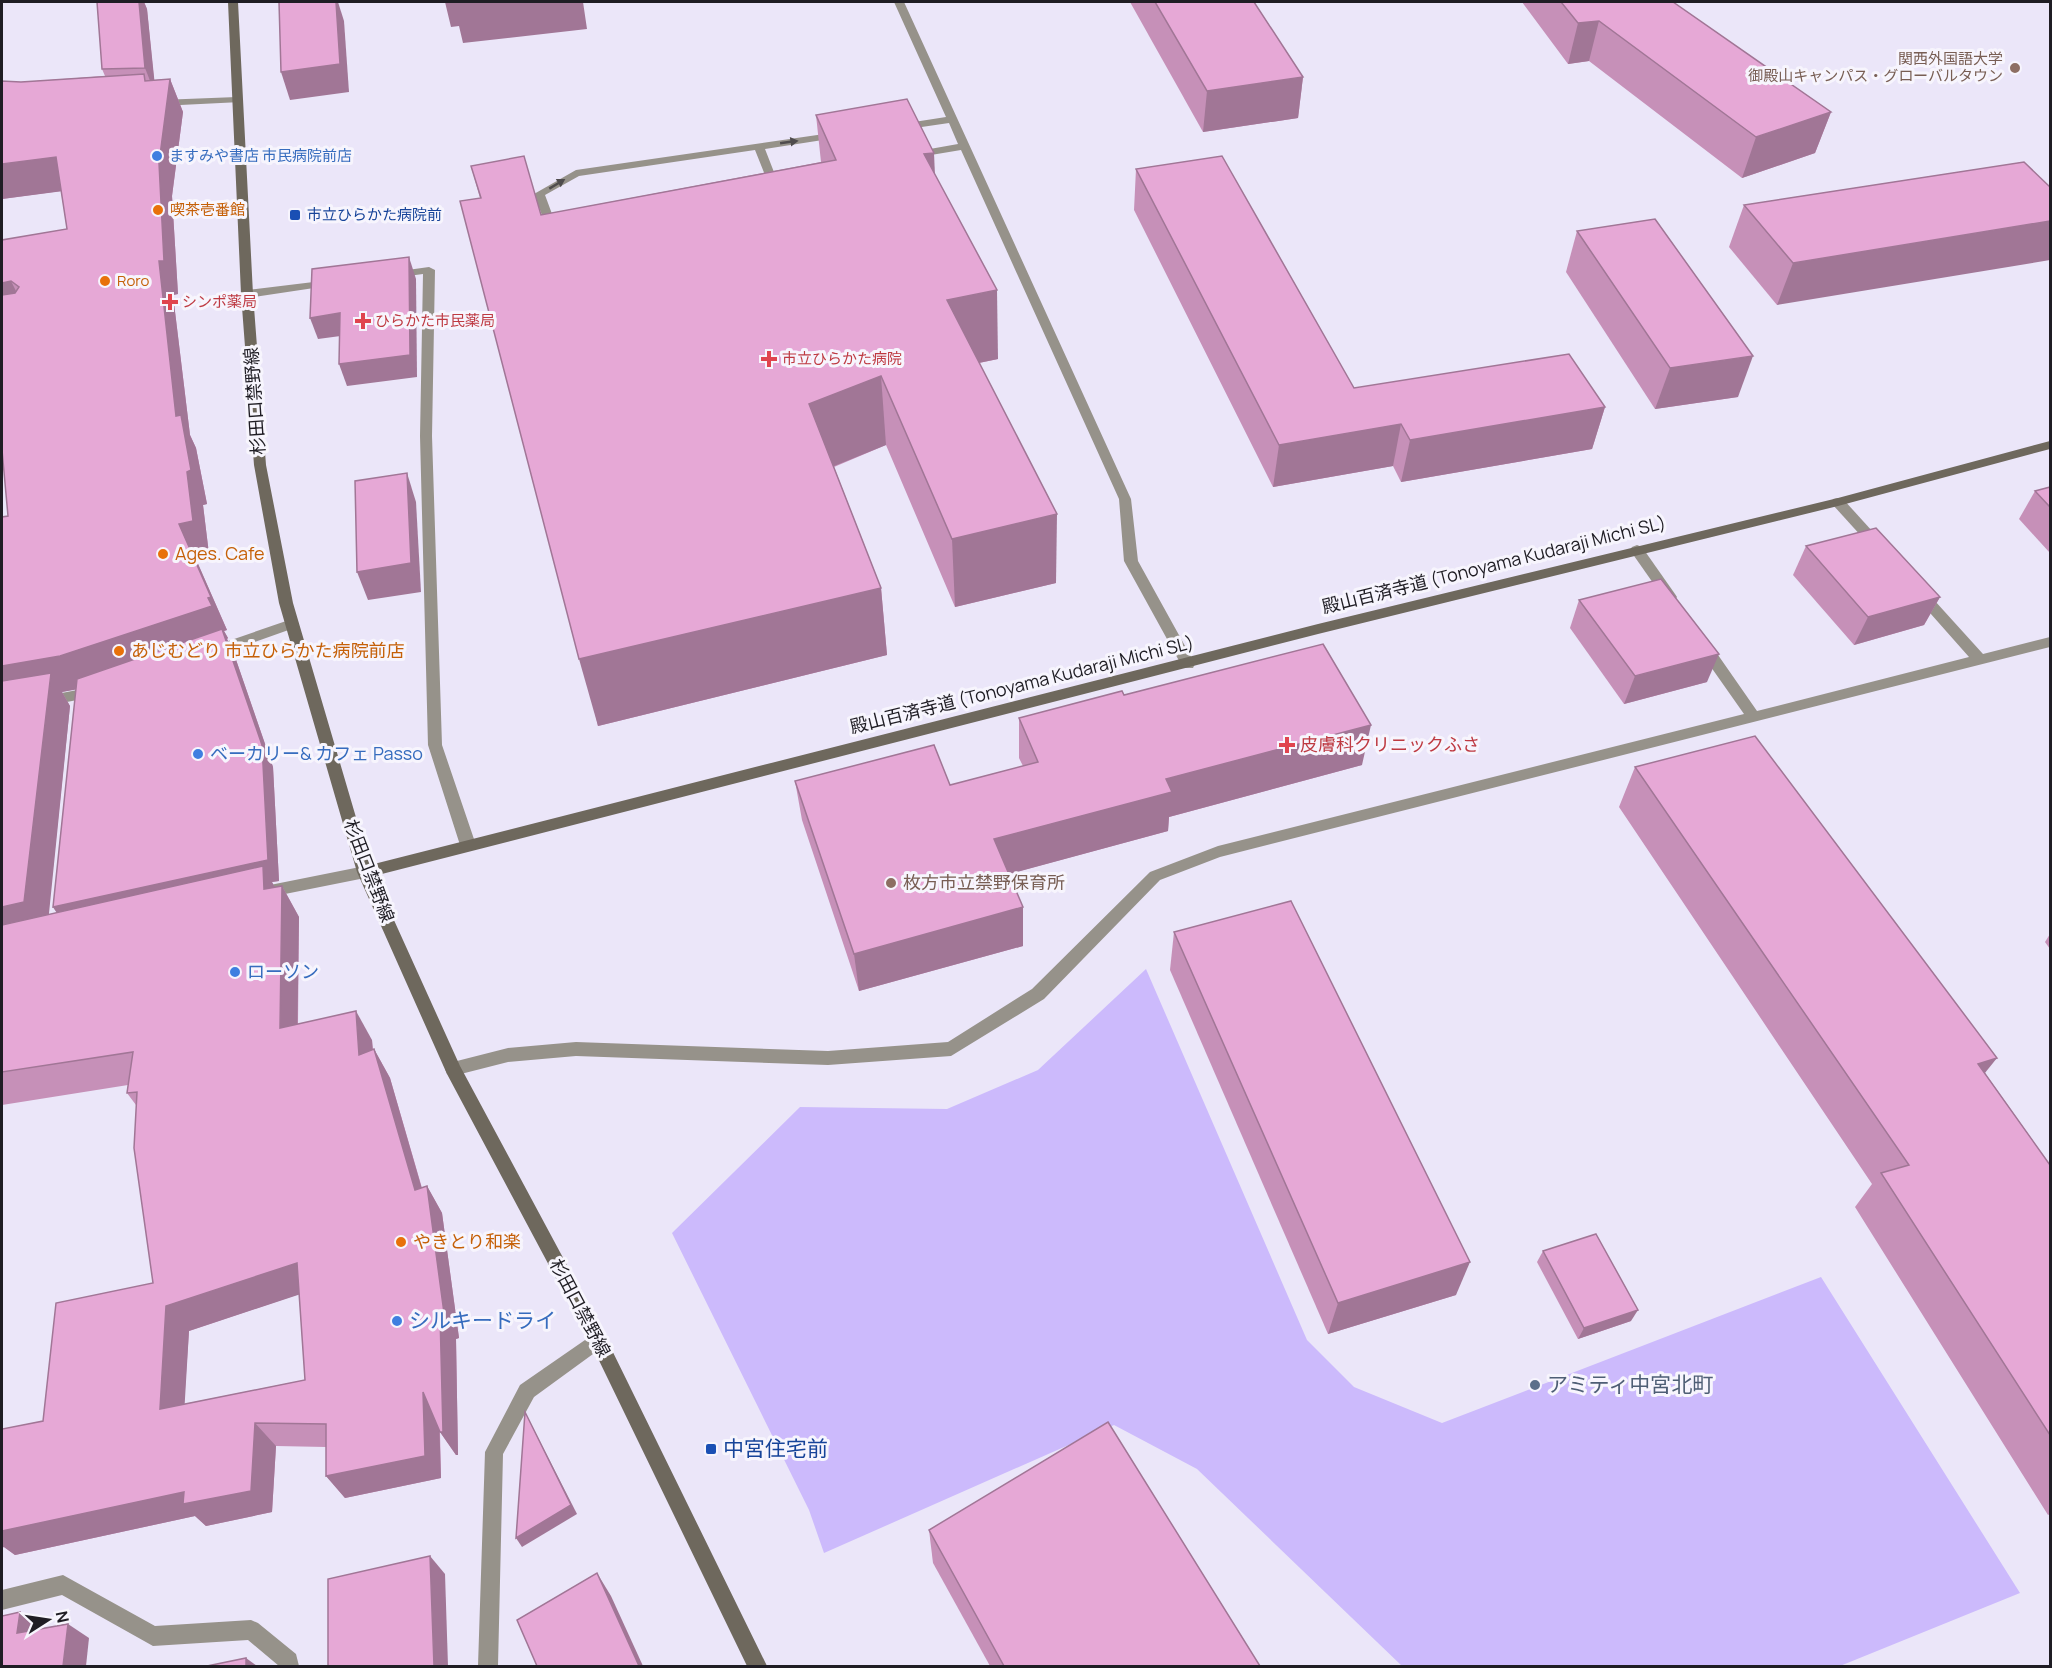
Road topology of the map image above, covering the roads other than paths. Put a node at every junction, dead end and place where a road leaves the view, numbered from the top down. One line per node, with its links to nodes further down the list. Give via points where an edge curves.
1 (233, 2): 3 (main road, 杉田口禁野線)
2 (899, 2): 5 (street)
3 (237, 100): 4 (street); 15 (main road, 杉田口禁野線)
4 (149, 103)
5 (952, 119): 6 (street); 8 (street)
6 (884, 129)
7 (850, 134): 9 (street, one-way to 7)
8 (963, 146): 10 (street); 27 (street, via 1125,499 1131,561)
9 (759, 147): 11 (street); 12 (street, one-way to 9, via 550,224 539,194 576,173)
10 (906, 156)
11 (774, 185)
12 (570, 229)
13 (381, 276): 31 (street, via 429,270 426,436 435,745)
14 (346, 281): 15 (street)
15 (247, 294): 22 (main road, 杉田口禁野線, via 260,465)
16 (2049, 448): 17 (main road, 殿山百済寺道 (Tonoyama Kudaraji Michi SL))
17 (1838, 502): 18 (main road, 殿山百済寺道 (Tonoyama Kudaraji Michi SL)); 19 (street)
18 (1637, 550): 21 (street); 27 (main road, 殿山百済寺道 (Tonoyama Kudaraji Michi SL))
19 (1885, 554)
20 (1909, 580): 26 (street)
21 (1678, 609)
22 (292, 624): 25 (street); 32 (main road, 杉田口禁野線)
23 (1698, 638): 30 (street)
24 (2050, 642): 26 (street)
25 (194, 658)
26 (1979, 659): 30 (street)
27 (1188, 664): 31 (main road, 殿山百済寺道 (Tonoyama Kudaraji Michi SL))
28 (104, 688): 29 (street, via 80,702)
29 (36, 703)
30 (1753, 716): 34 (street, via 1218,852 1155,876 1038,994 951,1049 828,1058 576,1049 508,1055)
31 (468, 845): 32 (main road, 殿山百済寺道 (Tonoyama Kudaraji Michi SL))
32 (365, 872): 33 (street, 殿山百済寺道 (Tonoyama Kudaraji Michi SL)); 34 (main road, 杉田口禁野線)
33 (252, 894)
34 (453, 1069): 35 (main road, 杉田口禁野線)
35 (598, 1340): 38 (street, via 528,1390 494,1452); 39 (main road, 杉田口禁野線)
36 (2, 1600): 37 (street, via 63,1585 153,1636 252,1630 289,1661)
37 (289, 1666)
38 (488, 1666)
39 (757, 1666)

